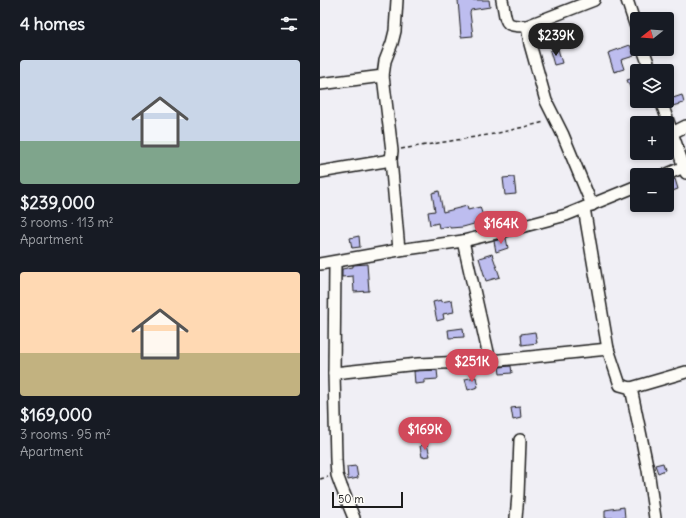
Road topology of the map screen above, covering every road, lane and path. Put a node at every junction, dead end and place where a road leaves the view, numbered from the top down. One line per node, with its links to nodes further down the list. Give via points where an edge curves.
1 (397, 0): 7 (street, via 395,31)
2 (502, 0): 6 (street, via 507,22 515,27)
3 (594, 0): 6 (street)
4 (627, 0): 5 (street)
5 (631, 12)
6 (527, 26): 9 (street, via 546,101)
7 (383, 76): 8 (street); 13 (street)
8 (320, 84)
9 (554, 119): 13 (path); 18 (street, via 563,135)
10 (686, 126): 11 (street)
11 (674, 131)
12 (674, 138): 14 (street)
13 (391, 155): 15 (street); 20 (street)
14 (685, 170): 16 (street)
15 (320, 172)
16 (674, 173)
17 (630, 189): 18 (street)
18 (588, 206): 19 (street, via 555,218); 23 (street)
19 (463, 241): 20 (street); 24 (street)
20 (400, 250): 21 (street)
21 (335, 262): 22 (street); 26 (street)
22 (320, 264)
23 (608, 349): 24 (street); 27 (street, via 620,384)
24 (490, 361): 26 (street, via 418,364)
25 (686, 372): 27 (street)
26 (334, 373): 29 (street, via 337,475)
27 (631, 388): 31 (street)
28 (520, 440): 30 (street)
29 (354, 518)
30 (516, 518)
31 (655, 518)

